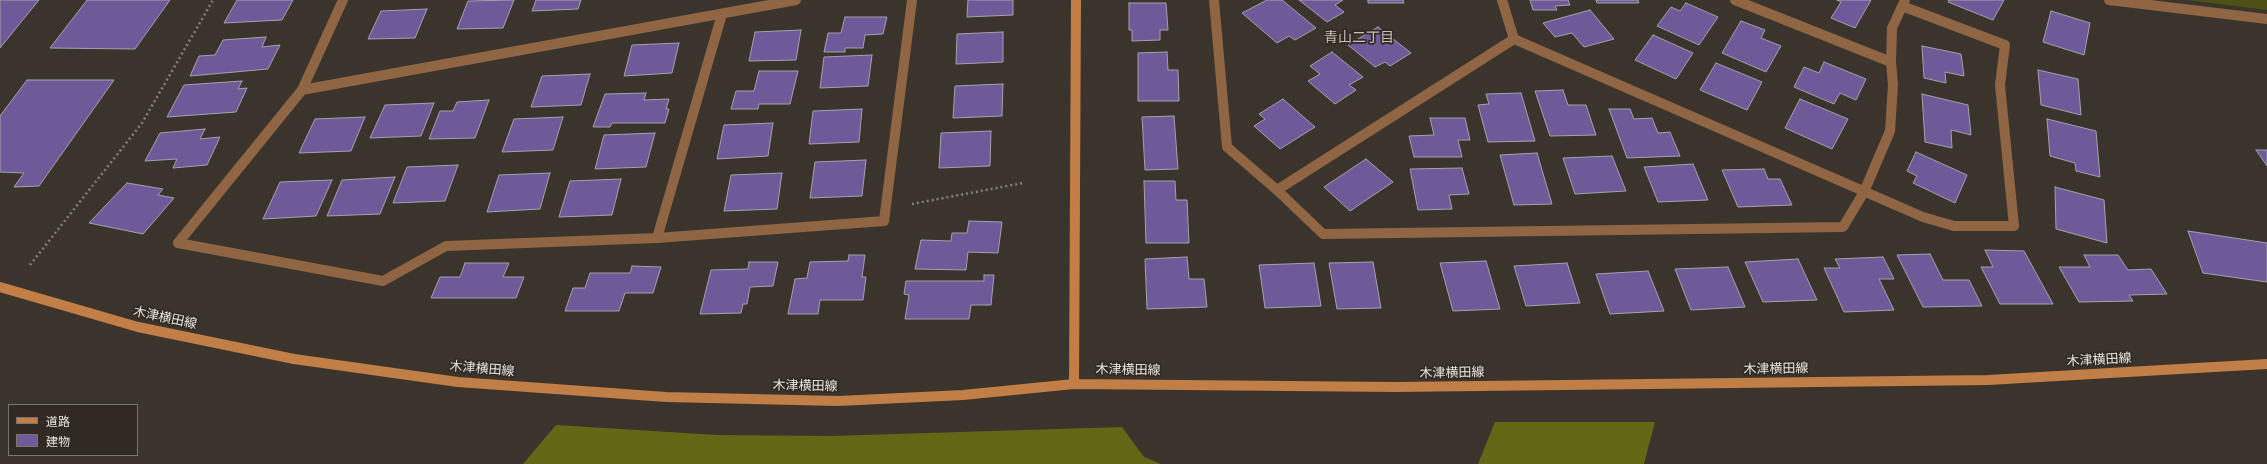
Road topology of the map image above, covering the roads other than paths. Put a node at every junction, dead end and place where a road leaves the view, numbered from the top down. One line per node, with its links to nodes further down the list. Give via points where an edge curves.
1 (343, 0): 14 (street)
2 (796, 0): 10 (street)
3 (912, 0): 17 (street, via 884,221)
4 (1076, 0): 20 (main road)
5 (1214, 0): 15 (street, via 1227,147)
6 (1502, 0): 12 (street)
7 (1735, 0): 13 (street)
8 (2110, 0): 11 (street)
9 (1904, 3): 13 (street, via 1892,28); 16 (street, via 2005,45 2000,85 2014,226 1954,226 1923,217)
10 (722, 14): 14 (street); 17 (street)
11 (2267, 19)
12 (1514, 39): 15 (street); 16 (street)
13 (1891, 62): 16 (street, via 1893,85 1890,131)
14 (302, 90): 17 (street, via 178,243 383,281 446,246)
15 (1277, 190): 16 (street, via 1323,234 1843,227)
16 (1864, 192)
17 (657, 238)
18 (0, 287): 20 (main road, 木津横田線, via 138,327 294,359 458,382 666,398 838,400 963,395)
19 (2267, 364): 20 (main road, 木津横田線, via 1988,380 1395,387)
20 (1074, 384)

